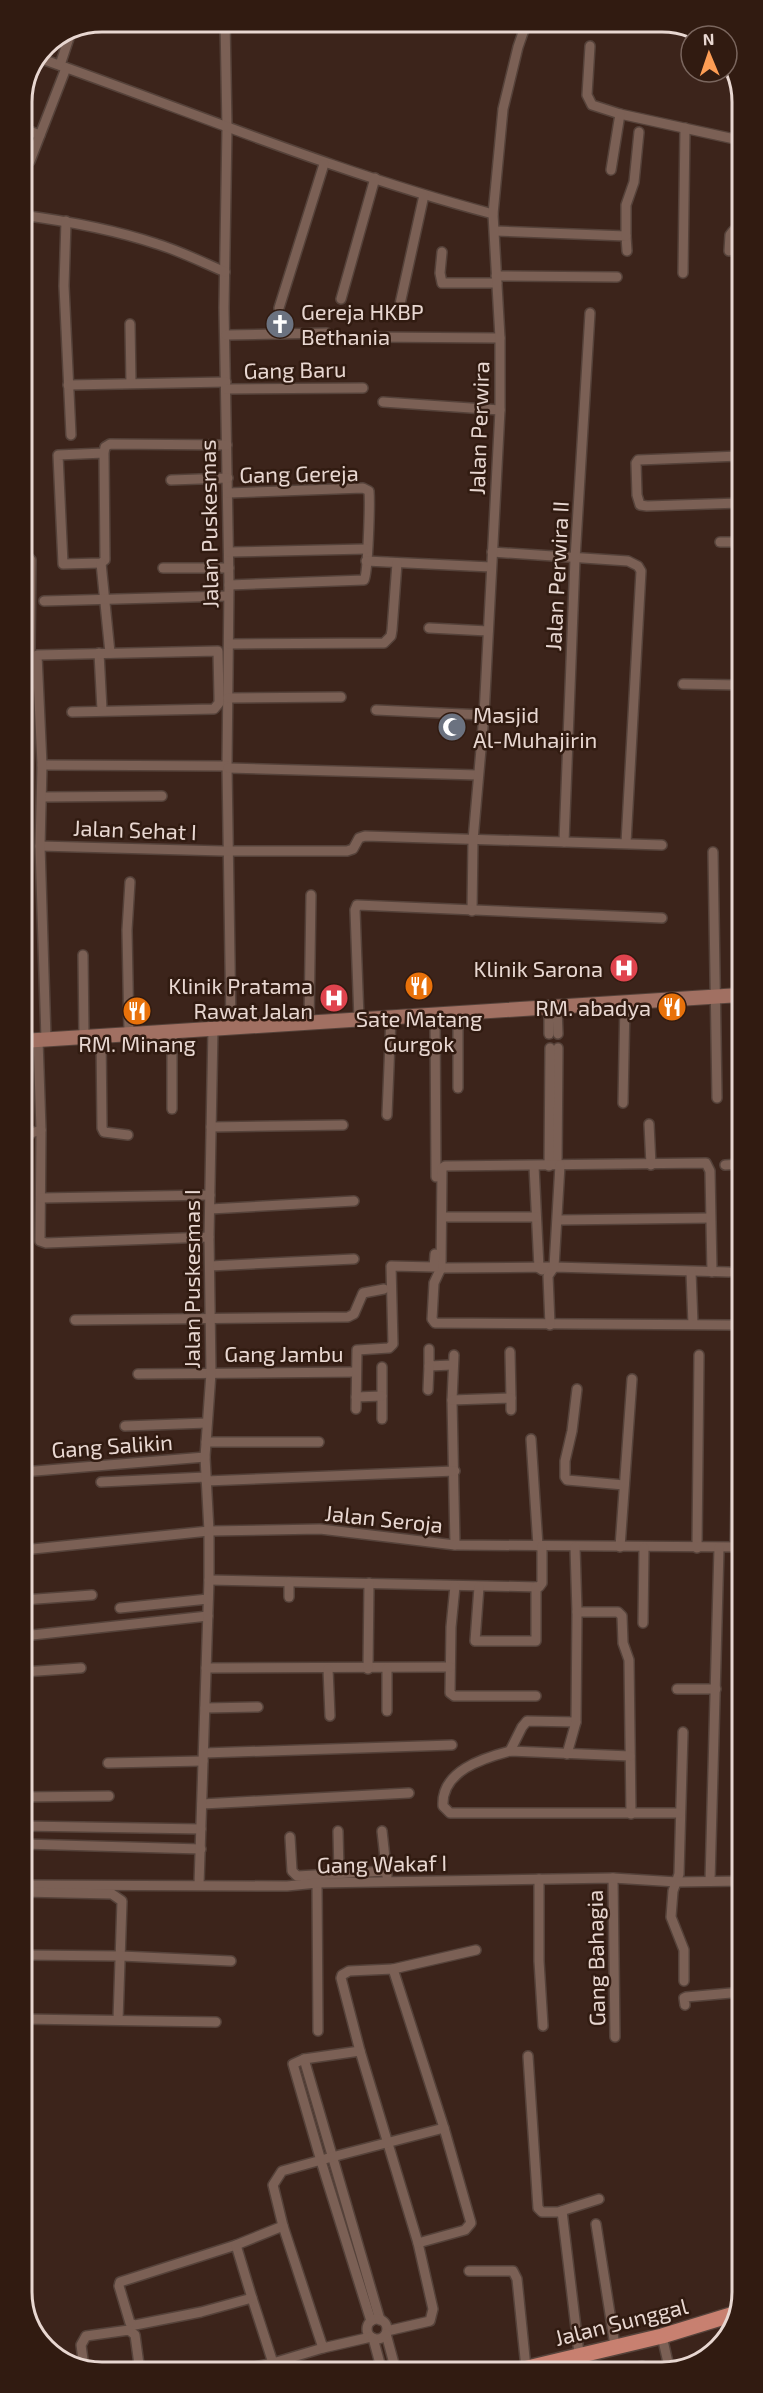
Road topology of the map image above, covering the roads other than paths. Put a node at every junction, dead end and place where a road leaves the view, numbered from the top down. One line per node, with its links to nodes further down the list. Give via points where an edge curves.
1 (225, 32): 9 (street, Jalan Puskesmas)
2 (523, 32): 19 (street, Jalan Perwira, via 503,109)
3 (69, 40): 6 (street)
4 (590, 46): 7 (street, via 588,98 592,105)
5 (45, 60): 6 (street)
6 (63, 67): 9 (street); 12 (street)
7 (620, 114): 8 (street); 16 (street)
8 (685, 128): 13 (street); 29 (street)
9 (227, 129): 15 (street); 28 (street, Jalan Puskesmas)
10 (32, 132): 12 (street)
11 (639, 132): 24 (street, via 634,182 626,206)
12 (40, 135): 14 (street)
13 (732, 138)
14 (32, 156)
15 (324, 164): 17 (street); 34 (street)
16 (612, 170)
17 (375, 178): 18 (street); 32 (street)
18 (424, 195): 19 (street); 33 (street)
19 (493, 214): 22 (street, Jalan Perwira)
20 (32, 216): 21 (street)
21 (66, 221): 28 (street, via 159,244); 42 (street)
22 (495, 231): 24 (street); 31 (street, Jalan Perwira)
23 (732, 232): 26 (street)
24 (626, 236): 25 (street)
25 (627, 251)
26 (729, 251)
27 (442, 252): 31 (street, via 442,283)
28 (225, 272): 38 (street, Jalan Puskesmas)
29 (683, 273)
30 (617, 277): 31 (street)
31 (497, 280): 40 (street, Jalan Perwira)
32 (341, 299)
33 (400, 304)
34 (279, 308)
35 (590, 313): 60 (street, Jalan Perwira II)
36 (130, 324): 41 (street)
37 (327, 333): 38 (street)
38 (226, 335): 43 (street, Jalan Puskesmas)
39 (372, 337): 40 (street)
40 (500, 338): 46 (street, Jalan Perwira)
41 (131, 383): 42 (street, Gang Baru); 43 (street, Gang Baru)
42 (68, 385): 47 (street)
43 (226, 386): 44 (street, Gang Baru); 48 (street, Jalan Puskesmas)
44 (363, 388)
45 (383, 402): 46 (street)
46 (500, 410): 59 (street, Jalan Perwira)
47 (71, 435)
48 (227, 445): 49 (street, via 110,444); 51 (street, Jalan Puskesmas)
49 (104, 453): 62 (street, via 105,557); 62 (street, via 62,453 57,457 62,562)
50 (732, 456): 54 (street, via 636,463 637,495 642,506)
51 (228, 478): 52 (street); 53 (street, Jalan Puskesmas)
52 (171, 480)
53 (228, 493): 57 (street, Gang Gereja, via 363,488 369,491); 58 (street, Jalan Puskesmas)
54 (732, 503)
55 (720, 542): 56 (street)
56 (732, 542)
57 (366, 549): 58 (street); 61 (street)
58 (229, 552): 66 (street, Jalan Puskesmas)
59 (492, 552): 60 (street); 64 (street, Jalan Perwira)
60 (575, 559): 91 (street, Jalan Perwira II); 92 (street, via 628,561 641,571)
61 (366, 561): 63 (street); 67 (street, via 367,576 362,581)
62 (101, 563): 69 (street)
63 (397, 563): 64 (street); 73 (street, via 391,636 384,643)
64 (491, 567): 72 (street, Jalan Perwira)
65 (163, 568): 66 (street)
66 (229, 568): 67 (street, Jalan Puskesmas)
67 (229, 585): 68 (street, Jalan Puskesmas)
68 (228, 596): 69 (street); 73 (street, Jalan Puskesmas)
69 (105, 599): 70 (street); 76 (street)
70 (44, 601)
71 (429, 628): 72 (street)
72 (488, 631): 84 (street, Jalan Perwira)
73 (229, 647): 74 (street); 80 (street, Jalan Puskesmas)
74 (218, 651): 76 (street); 81 (street, via 219,703 214,709)
75 (99, 653): 76 (street); 81 (street); 85 (street, via 37,655)
76 (110, 653)
77 (683, 684): 78 (street)
78 (732, 686)
79 (341, 697): 80 (street)
80 (228, 698): 86 (street, Jalan Puskesmas)
81 (102, 710): 83 (street)
82 (376, 710): 84 (street)
83 (72, 712)
84 (484, 715): 87 (street, Jalan Perwira)
85 (42, 765): 86 (street); 89 (street)
86 (227, 767): 87 (street); 95 (street, Jalan Puskesmas)
87 (478, 775): 90 (street, Jalan Perwira)
88 (162, 796): 89 (street)
89 (42, 797): 94 (street)
90 (473, 840): 91 (street, Jalan Sehat I); 95 (street, Jalan Sehat I, via 365,836 347,851); 99 (street, Jalan Perwira)
91 (564, 842): 92 (street, Jalan Sehat I)
92 (626, 843): 93 (street, Jalan Sehat I)
93 (662, 845)
94 (40, 846): 95 (street, Jalan Sehat I); 118 (street)
95 (228, 851): 111 (street, Jalan Puskesmas)
96 (713, 852): 103 (street)
97 (130, 882): 114 (street)
98 (311, 895): 110 (street)
99 (472, 911): 100 (street); 109 (street, via 356,906)
100 (662, 918)
101 (82, 955): 117 (street)
102 (732, 995): 103 (street)
103 (717, 996): 104 (street); 122 (street)
104 (625, 1002): 105 (street); 123 (street)
105 (553, 1008): 106 (street); 115 (street)
106 (458, 1012): 107 (street); 121 (street)
107 (435, 1014): 108 (street); 166 (street, via 435,1266 391,1266 393,1346 357,1350)
108 (391, 1017): 109 (street); 125 (street)
109 (359, 1019): 110 (street)
110 (309, 1022): 111 (street)
111 (231, 1026): 112 (street)
112 (213, 1028): 113 (street); 128 (street, Jalan Puskesmas I)
113 (172, 1031): 114 (street); 124 (street)
114 (129, 1033): 116 (street)
115 (553, 1034)
116 (101, 1035): 117 (street); 131 (street, via 102,1128 109,1134)
117 (84, 1037): 118 (street)
118 (42, 1039): 119 (street); 129 (street)
119 (32, 1040)
120 (554, 1048): 132 (street)
121 (458, 1088)
122 (717, 1098)
123 (623, 1103)
124 (172, 1109)
125 (387, 1115)
126 (649, 1124): 133 (street)
127 (344, 1125): 128 (street)
128 (211, 1127): 137 (street, Jalan Puskesmas I)
129 (41, 1130): 130 (street); 138 (street)
130 (32, 1133)
131 (128, 1135)
132 (555, 1165): 133 (street); 136 (street); 144 (street)
133 (651, 1165): 143 (street, via 710,1166)
134 (725, 1165): 135 (street)
135 (732, 1165)
136 (534, 1166): 141 (street, via 442,1167); 142 (street)
137 (210, 1195): 138 (street); 140 (street, Jalan Puskesmas I)
138 (41, 1198): 145 (street, via 41,1242)
139 (354, 1201): 140 (street)
140 (210, 1209): 145 (street, Jalan Puskesmas I)
141 (442, 1217): 142 (street); 149 (street)
142 (536, 1217): 150 (street)
143 (710, 1218): 144 (street); 152 (street)
144 (559, 1220): 148 (street)
145 (209, 1237): 147 (street, Jalan Puskesmas I)
146 (354, 1259): 147 (street)
147 (210, 1266): 156 (street, Jalan Puskesmas I)
148 (554, 1267): 150 (street); 151 (street); 154 (street)
149 (441, 1268): 150 (street); 159 (street, via 434,1283 435,1323)
150 (539, 1268): 154 (street)
151 (691, 1272): 152 (street); 158 (street)
152 (711, 1272): 153 (street)
153 (729, 1272)
154 (548, 1276): 159 (street)
155 (384, 1289): 156 (street, via 362,1294 354,1314 348,1317)
156 (212, 1317): 157 (street); 167 (street, Jalan Puskesmas I)
157 (75, 1320)
158 (693, 1324): 159 (street); 160 (street)
159 (550, 1325)
160 (732, 1325)
161 (429, 1349): 165 (street)
162 (510, 1352): 174 (street)
163 (699, 1354): 197 (street)
164 (382, 1366): 172 (street)
165 (429, 1366): 171 (street); 175 (street, via 453,1360)
166 (356, 1372): 167 (street, Gang Jambu); 173 (street)
167 (211, 1373): 168 (street, Gang Jambu); 179 (street, Jalan Puskesmas I)
168 (138, 1374)
169 (632, 1379): 189 (street)
170 (577, 1389): 189 (street, via 565,1477)
171 (428, 1390)
172 (382, 1396): 173 (street); 178 (street)
173 (356, 1397): 176 (street)
174 (511, 1398): 175 (street); 177 (street)
175 (452, 1400): 186 (street)
176 (356, 1409)
177 (511, 1410)
178 (382, 1419)
179 (207, 1423): 180 (street); 182 (street, Jalan Puskesmas I)
180 (124, 1426)
181 (531, 1439): 192 (street)
182 (206, 1442): 183 (street); 184 (street, Jalan Puskesmas I)
183 (319, 1442)
184 (205, 1457): 185 (street, Gang Salikin); 187 (street, Jalan Puskesmas I)
185 (32, 1471)
186 (455, 1471): 187 (street); 191 (street)
187 (206, 1479): 188 (street); 190 (street, Jalan Puskesmas I)
188 (101, 1482)
189 (624, 1485): 194 (street)
190 (209, 1531): 191 (street, Jalan Seroja, via 320,1529); 199 (street, Jalan Seroja); 200 (street, Jalan Puskesmas I)
191 (455, 1545): 192 (street, Jalan Seroja)
192 (540, 1546): 193 (street, Jalan Seroja); 205 (street, via 542,1583)
193 (575, 1546): 194 (street, Jalan Seroja); 211 (street)
194 (620, 1547): 196 (street, Jalan Seroja)
195 (732, 1547): 198 (street, Jalan Seroja)
196 (644, 1548): 197 (street, Jalan Seroja); 213 (street)
197 (697, 1548): 198 (street, Jalan Seroja)
198 (719, 1548): 223 (street)
199 (32, 1549)
200 (209, 1580): 201 (street); 209 (street, Jalan Puskesmas I)
201 (289, 1582): 202 (street); 207 (street)
202 (369, 1583): 203 (street); 219 (street)
203 (455, 1586): 204 (street); 215 (street)
204 (479, 1587): 205 (street); 205 (street, via 475,1641 499,1642 537,1640)
205 (536, 1587)
206 (92, 1595): 208 (street)
207 (289, 1597)
208 (32, 1599)
209 (208, 1599): 210 (street); 212 (street, Jalan Puskesmas I)
210 (120, 1608)
211 (577, 1612): 229 (street); 234 (street, via 618,1612 622,1616 623,1643 629,1660)
212 (208, 1616): 214 (street); 217 (street, Jalan Puskesmas I)
213 (643, 1623)
214 (32, 1635)
215 (450, 1667): 220 (street); 224 (street, via 449,1691 453,1696)
216 (81, 1668): 221 (street)
217 (206, 1668): 218 (street); 226 (street, Jalan Puskesmas I)
218 (328, 1669): 219 (street); 228 (street)
219 (368, 1669): 220 (street)
220 (387, 1669): 227 (street)
221 (32, 1671)
222 (677, 1689): 223 (street)
223 (716, 1689): 254 (street)
224 (536, 1696)
225 (258, 1707): 226 (street)
226 (205, 1708): 235 (street, Jalan Puskesmas I)
227 (387, 1711)
228 (330, 1716)
229 (576, 1722): 232 (street, via 527,1722); 233 (street)
230 (684, 1732): 242 (street)
231 (452, 1745): 235 (street)
232 (510, 1751): 233 (street); 241 (street, via 480,1760 456,1775 442,1797 446,1812)
233 (567, 1754): 234 (street)
234 (630, 1755): 241 (street)
235 (203, 1757): 236 (street); 240 (street, Jalan Puskesmas I)
236 (108, 1763)
237 (410, 1793): 240 (street)
238 (109, 1796): 239 (street)
239 (32, 1797)
240 (202, 1804): 244 (street, Jalan Puskesmas I)
241 (631, 1814): 242 (street)
242 (680, 1814): 257 (street)
243 (32, 1826): 244 (street)
244 (201, 1829): 249 (street, Jalan Puskesmas I)
245 (338, 1831): 251 (street)
246 (382, 1831): 250 (street)
247 (290, 1837): 251 (street, via 294,1875)
248 (32, 1844): 249 (street)
249 (201, 1848): 259 (street, Jalan Puskesmas I)
250 (386, 1870): 251 (street); 256 (street)
251 (339, 1873)
252 (613, 1878): 253 (street, Gang Wakaf I); 257 (street, Gang Wakaf I); 275 (street, Gang Bahagia)
253 (539, 1880): 256 (street, Gang Wakaf I); 273 (street)
254 (710, 1881): 255 (street, Gang Wakaf I); 257 (street, Gang Wakaf I)
255 (732, 1881)
256 (387, 1882): 258 (street, Gang Wakaf I)
257 (677, 1882): 267 (street, via 672,1891 671,1917 684,1950)
258 (317, 1883): 259 (street, Gang Wakaf I); 274 (street)
259 (199, 1884): 260 (street, Gang Wakaf I)
260 (32, 1885)
261 (32, 1892): 264 (street, via 116,1896 123,1905)
262 (476, 1950): 266 (street)
263 (32, 1954): 264 (street)
264 (121, 1956): 265 (street); 271 (street)
265 (231, 1961)
266 (393, 1970): 276 (street, via 349,1971 342,1975); 279 (street)
267 (684, 1981)
268 (732, 1993): 269 (street, via 686,1996)
269 (685, 2005)
270 (32, 2019): 271 (street)
271 (118, 2020): 272 (street)
272 (216, 2022)
273 (543, 2026)
274 (318, 2031)
275 (615, 2037)
276 (360, 2051): 278 (street); 280 (street)
277 (528, 2056): 284 (street, via 538,2208 542,2212)
278 (304, 2059): 281 (street); 282 (street, via 294,2062 294,2067)
279 (444, 2128): 280 (street); 287 (street, via 471,2223 465,2230)
280 (386, 2143): 281 (street); 287 (street)
281 (332, 2157): 282 (street); 292 (street)
282 (321, 2161): 286 (street, via 278,2175 273,2185); 292 (street)
283 (599, 2199): 284 (street)
284 (562, 2211): 306 (street)
285 (596, 2224): 296 (street)
286 (283, 2226): 288 (street); 297 (street)
287 (418, 2243): 293 (street, via 433,2316 430,2321)
288 (236, 2245): 290 (street); 290 (street, via 120,2282 119,2286 130,2322 135,2325)
289 (469, 2271): 305 (street, via 513,2271 517,2279)
290 (252, 2298): 300 (street)
291 (727, 2316): 294 (main road, Jalan Sunggal)
292 (376, 2320): 293 (street, via 385,2323); 295 (street, via 367,2329)
293 (387, 2333): 295 (street, via 379,2339); 304 (street)
294 (662, 2336): 296 (main road, Jalan Sunggal); 303 (street)
295 (372, 2338): 297 (street); 302 (street)
296 (615, 2346): 307 (main road, Jalan Sunggal)
297 (323, 2348): 301 (street)
298 (83, 2359): 299 (street, via 81,2345 86,2336 129,2330 135,2335)
299 (139, 2361)
300 (272, 2361)
301 (279, 2361)
302 (379, 2361)
303 (668, 2361)
304 (394, 2362)
305 (523, 2362)
306 (574, 2362)
307 (577, 2362)

